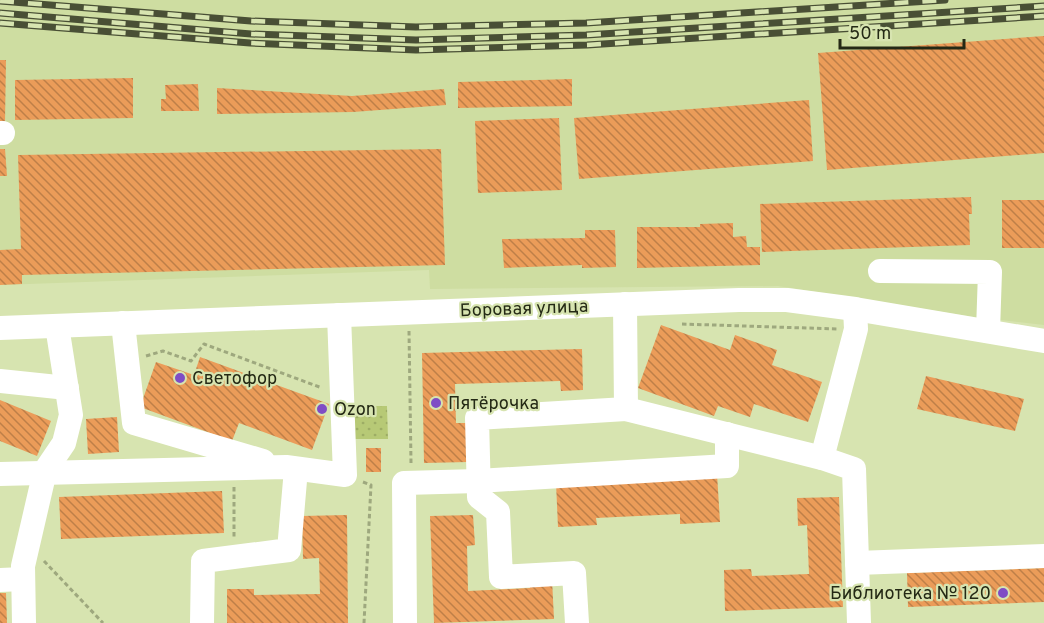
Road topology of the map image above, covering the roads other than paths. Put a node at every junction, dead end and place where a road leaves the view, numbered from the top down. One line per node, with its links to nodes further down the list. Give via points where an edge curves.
1 (880, 271): 8 (street, via 990,272)
2 (625, 304): 3 (street, Боровая улица, via 776,300); 4 (street, Боровая улица); 12 (street)
3 (855, 309): 8 (street, Боровая улица); 14 (street, via 856,329)
4 (339, 315): 5 (street, Боровая улица); 15 (street, via 345,475)
5 (123, 323): 6 (street, Боровая улица); 15 (street, via 134,423)
6 (57, 326): 7 (street, Боровая улица); 11 (street)
7 (0, 328)
8 (988, 331): 9 (street, Боровая улица)
9 (1044, 341)
10 (0, 381): 11 (street)
11 (67, 388): 16 (street, via 71,415 64,443)
12 (626, 409): 13 (street); 18 (street, via 477,418)
13 (727, 434): 14 (street); 18 (street, via 727,466)
14 (822, 458): 20 (street, via 854,469)
15 (291, 468): 16 (street); 23 (street, via 289,550 203,561)
16 (45, 471): 17 (street); 21 (street, via 23,566)
17 (0, 474)
18 (478, 481): 24 (street, via 404,483); 25 (street, via 479,497 498,512 501,577 574,573)
19 (1044, 556): 20 (street)
20 (857, 564): 26 (street)
21 (12, 580): 22 (street)
22 (24, 623)
23 (201, 623)
24 (405, 623)
25 (577, 623)
26 (859, 623)

